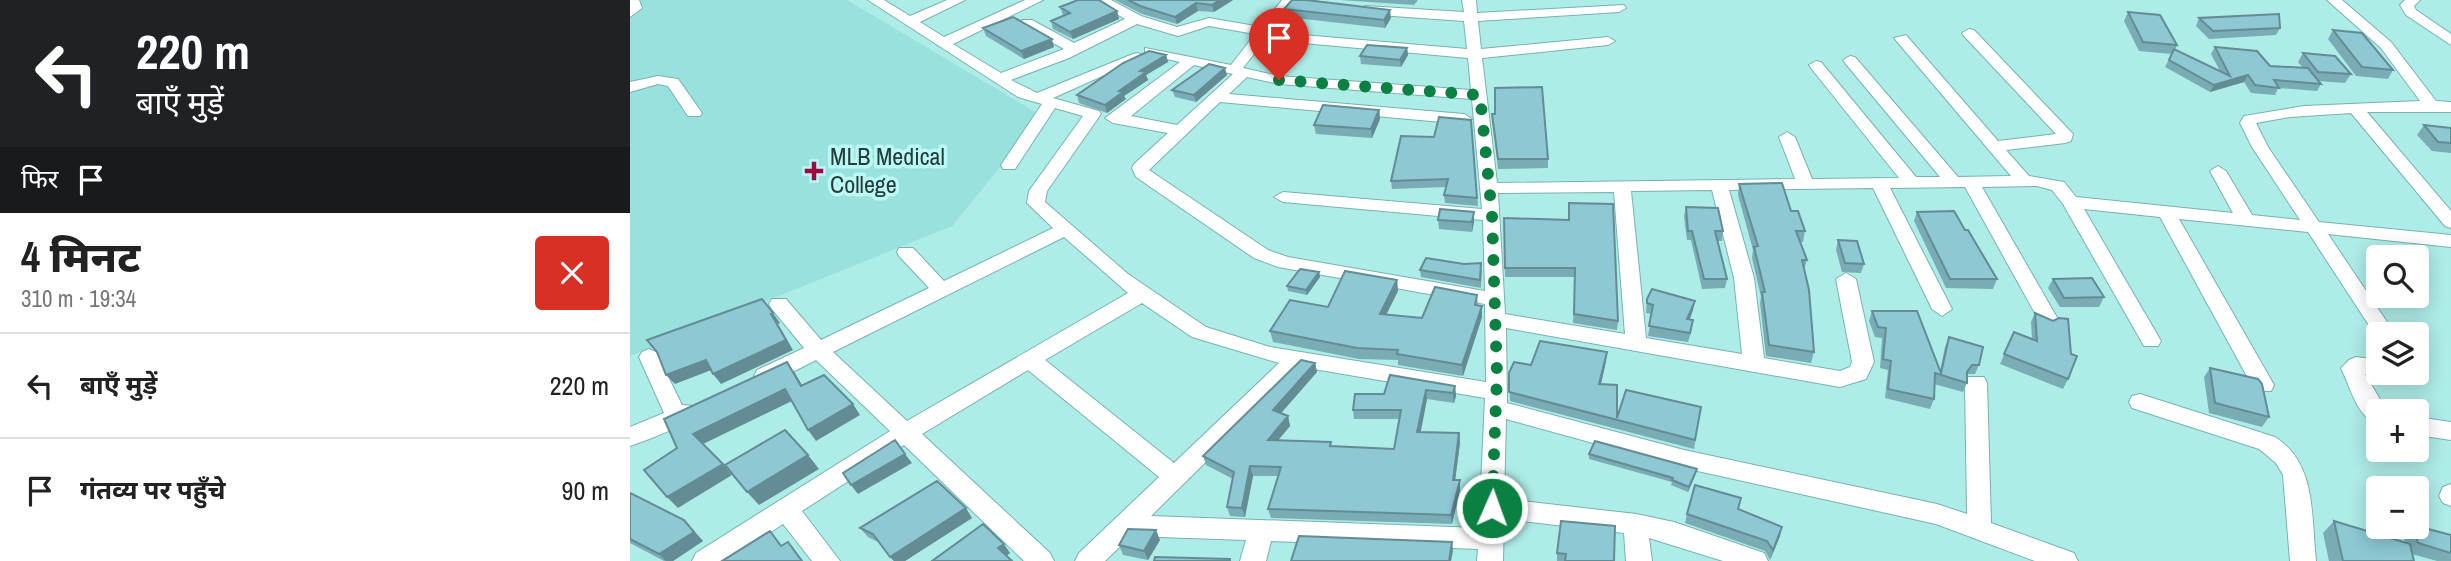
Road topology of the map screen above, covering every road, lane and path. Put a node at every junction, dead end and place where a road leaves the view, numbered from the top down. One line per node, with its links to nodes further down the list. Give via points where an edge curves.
1 (632, 0): 12 (street, via 635,8)
2 (877, 0): 14 (street)
3 (958, 0): 14 (street)
4 (1035, 0): 23 (street)
5 (1101, 0): 13 (street)
6 (1289, 0): 17 (street)
7 (2334, 0): 36 (street, via 2386,45)
8 (2413, 0): 22 (street, via 2407,5 2411,12)
9 (1353, 8): 11 (street)
10 (1619, 8): 11 (street)
11 (1470, 9): 26 (street)
12 (630, 13)
13 (1136, 19): 16 (street); 24 (street)
14 (909, 22): 23 (street)
15 (1027, 23): 24 (street)
16 (1178, 32): 17 (street, via 1203,20); 25 (street)
17 (1264, 32): 30 (street)
18 (1969, 33): 45 (street, via 2065,135 2055,141)
19 (1901, 38): 45 (street)
20 (1303, 39): 26 (street)
21 (1608, 41): 26 (street)
22 (2451, 41)
23 (943, 43): 31 (street)
24 (1074, 49): 31 (street)
25 (1150, 51): 28 (street); 35 (street)
26 (1477, 54): 33 (street)
27 (1850, 60): 49 (street)
28 (1192, 61): 30 (street); 41 (street)
29 (1816, 65): 51 (street)
30 (1239, 71): 33 (street, via 1307,83); 34 (street)
31 (999, 79): 35 (street)
32 (630, 87): 39 (street, via 658,80 673,82)
33 (1480, 95): 42 (street)
34 (1217, 97): 42 (street); 43 (street)
35 (1043, 101): 40 (street); 46 (street)
36 (2431, 104): 37 (street); 38 (street)
37 (2451, 107)
38 (2356, 108): 61 (street); 62 (street, via 2263,116 2248,123)
39 (694, 113)
40 (1093, 114): 41 (street); 63 (street, via 1035,199)
41 (1118, 119): 43 (street)
42 (1483, 121): 55 (street)
43 (1180, 130): 70 (street, via 1140,168 1142,173 1261,254)
44 (1787, 137): 52 (street)
45 (1994, 146): 48 (street)
46 (1009, 165)
47 (2218, 171): 60 (street)
48 (2024, 181): 49 (street); 57 (street, via 2058,186)
49 (1962, 182): 51 (street); 72 (street)
50 (1880, 183): 51 (street); 52 (street); 71 (street)
51 (1912, 183)
52 (1805, 184): 53 (street)
53 (1719, 185): 54 (street); 80 (street, via 1744,278)
54 (1622, 186): 55 (street); 75 (street)
55 (1489, 188): 59 (street)
56 (1283, 197): 59 (street)
57 (2071, 202): 58 (street); 74 (street)
58 (2166, 212): 60 (street); 84 (street)
59 (1492, 215): 70 (street)
60 (2246, 221): 62 (street)
61 (2451, 222)
62 (2314, 228): 64 (street); 73 (street)
63 (1066, 229): 67 (street); 68 (street)
64 (2451, 240)
65 (905, 252): 67 (street)
66 (1846, 279): 80 (street, via 1863,362 1854,377 1840,379)
67 (942, 290): 76 (street)
68 (1143, 293): 78 (street, via 1199,332); 79 (street)
69 (779, 304): 76 (street)
70 (1495, 309): 75 (street); 86 (street)
71 (1942, 309)
72 (2049, 321)
73 (2377, 322)
74 (2151, 341)
75 (1636, 344): 80 (street)
76 (818, 350): 83 (street); 92 (street)
77 (649, 357): 89 (street)
78 (1297, 359): 86 (street); 94 (street)
79 (1030, 360): 92 (street); 94 (street)
80 (1754, 364)
81 (2366, 366): 85 (street, via 2351,368)
82 (1976, 383): 99 (street)
83 (749, 384)
84 (2263, 385)
85 (2366, 399)
86 (1496, 400): 95 (street); 99 (street, via 1684,459 1937,514)
87 (2140, 402): 110 (street, via 2280,451 2295,475)
88 (701, 406): 89 (street)
89 (677, 416): 93 (street)
90 (2429, 428): 91 (street)
91 (2451, 431)
92 (905, 433): 96 (street); 104 (street)
93 (630, 437)
94 (1175, 477): 98 (street)
95 (1492, 508): 97 (street); 101 (street)
96 (786, 509): 102 (street); 103 (street)
97 (1636, 524): 107 (street); 108 (street)
98 (1125, 525): 100 (street); 105 (street)
99 (1979, 529): 109 (street)
100 (1261, 530): 101 (street); 106 (street)
101 (1490, 550)
102 (705, 561)
103 (827, 561)
104 (1041, 561)
105 (1088, 561)
106 (1253, 561)
107 (1639, 561)
108 (1755, 561)
109 (2065, 561)
110 (2303, 561)

